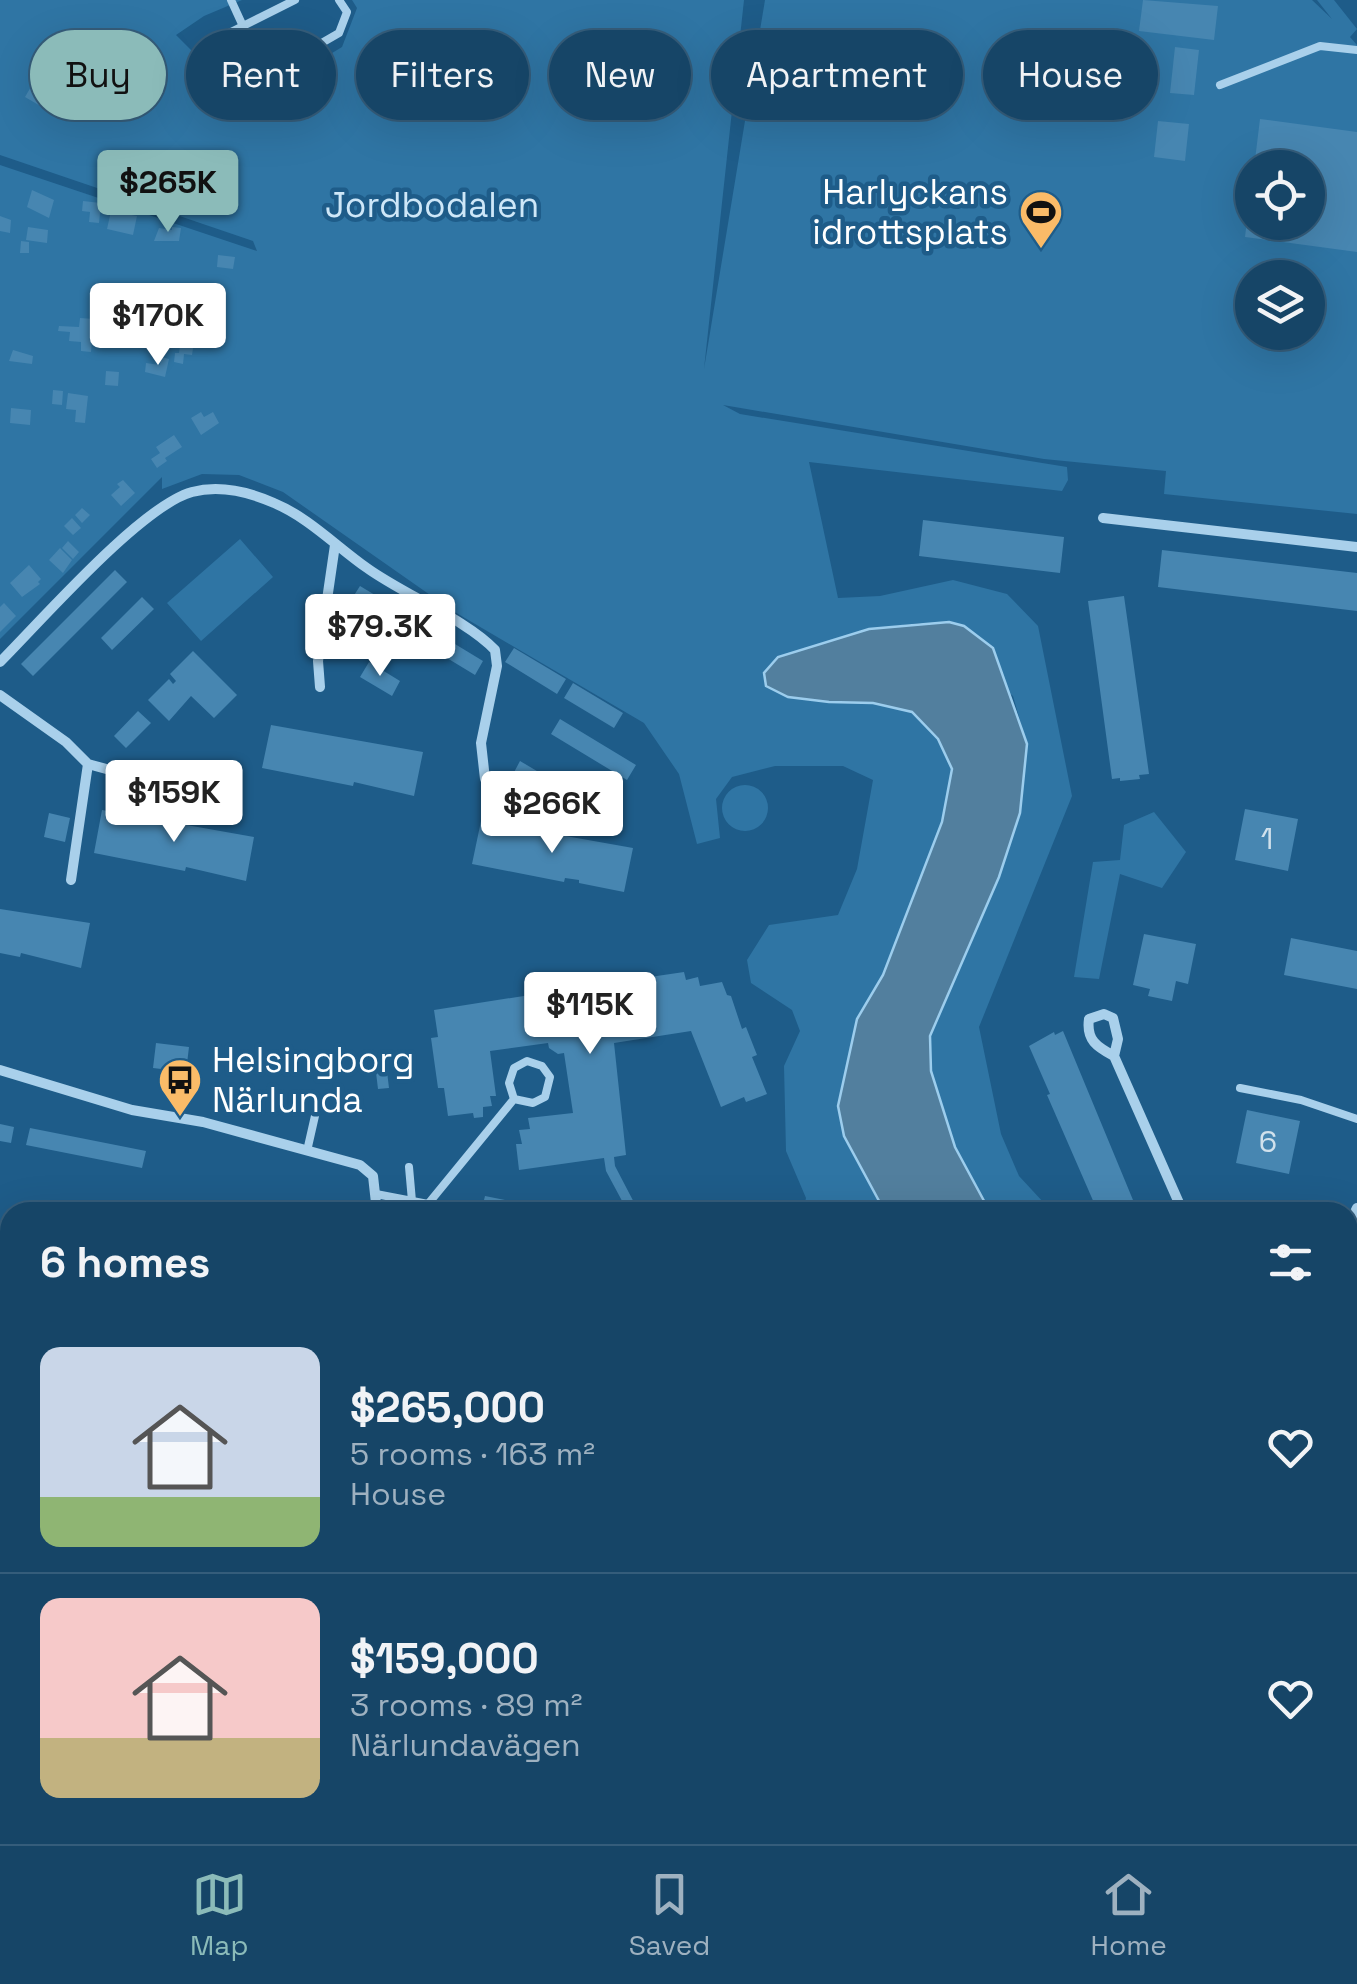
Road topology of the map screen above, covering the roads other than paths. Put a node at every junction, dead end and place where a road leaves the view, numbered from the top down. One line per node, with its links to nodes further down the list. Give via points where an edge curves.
1 (230, 0): 4 (lane)
2 (295, 0): 4 (lane)
3 (339, 0): 4 (lane, via 347,12 339,33 287,63 235,80 203,46)
4 (242, 24)
5 (1357, 50): 6 (lane, via 1320,46)
6 (1220, 84)
7 (1103, 518): 9 (street)
8 (335, 544): 10 (street, via 266,500 224,490 192,492 139,524); 11 (street); 15 (street, via 494,650 497,666 481,743)
9 (1357, 547)
10 (0, 662)
11 (320, 687)
12 (0, 695): 13 (street)
13 (88, 764): 14 (street); 16 (street)
14 (139, 778)
15 (484, 779)
16 (70, 880)
17 (1114, 1056): 30 (street)
18 (0, 1070): 23 (street, via 132,1110)
19 (1240, 1088): 22 (lane)
20 (514, 1099): 20 (lane, via 514,1068 526,1061 542,1066 550,1078 545,1097 534,1103); 29 (lane)
21 (317, 1107): 23 (lane)
22 (1357, 1119)
23 (307, 1151): 25 (street, via 367,1169)
24 (408, 1168): 26 (lane)
25 (376, 1194): 26 (lane); 27 (street)
26 (412, 1201): 28 (lane)
27 (376, 1202)
28 (417, 1202)
29 (430, 1202)
30 (1179, 1202)

